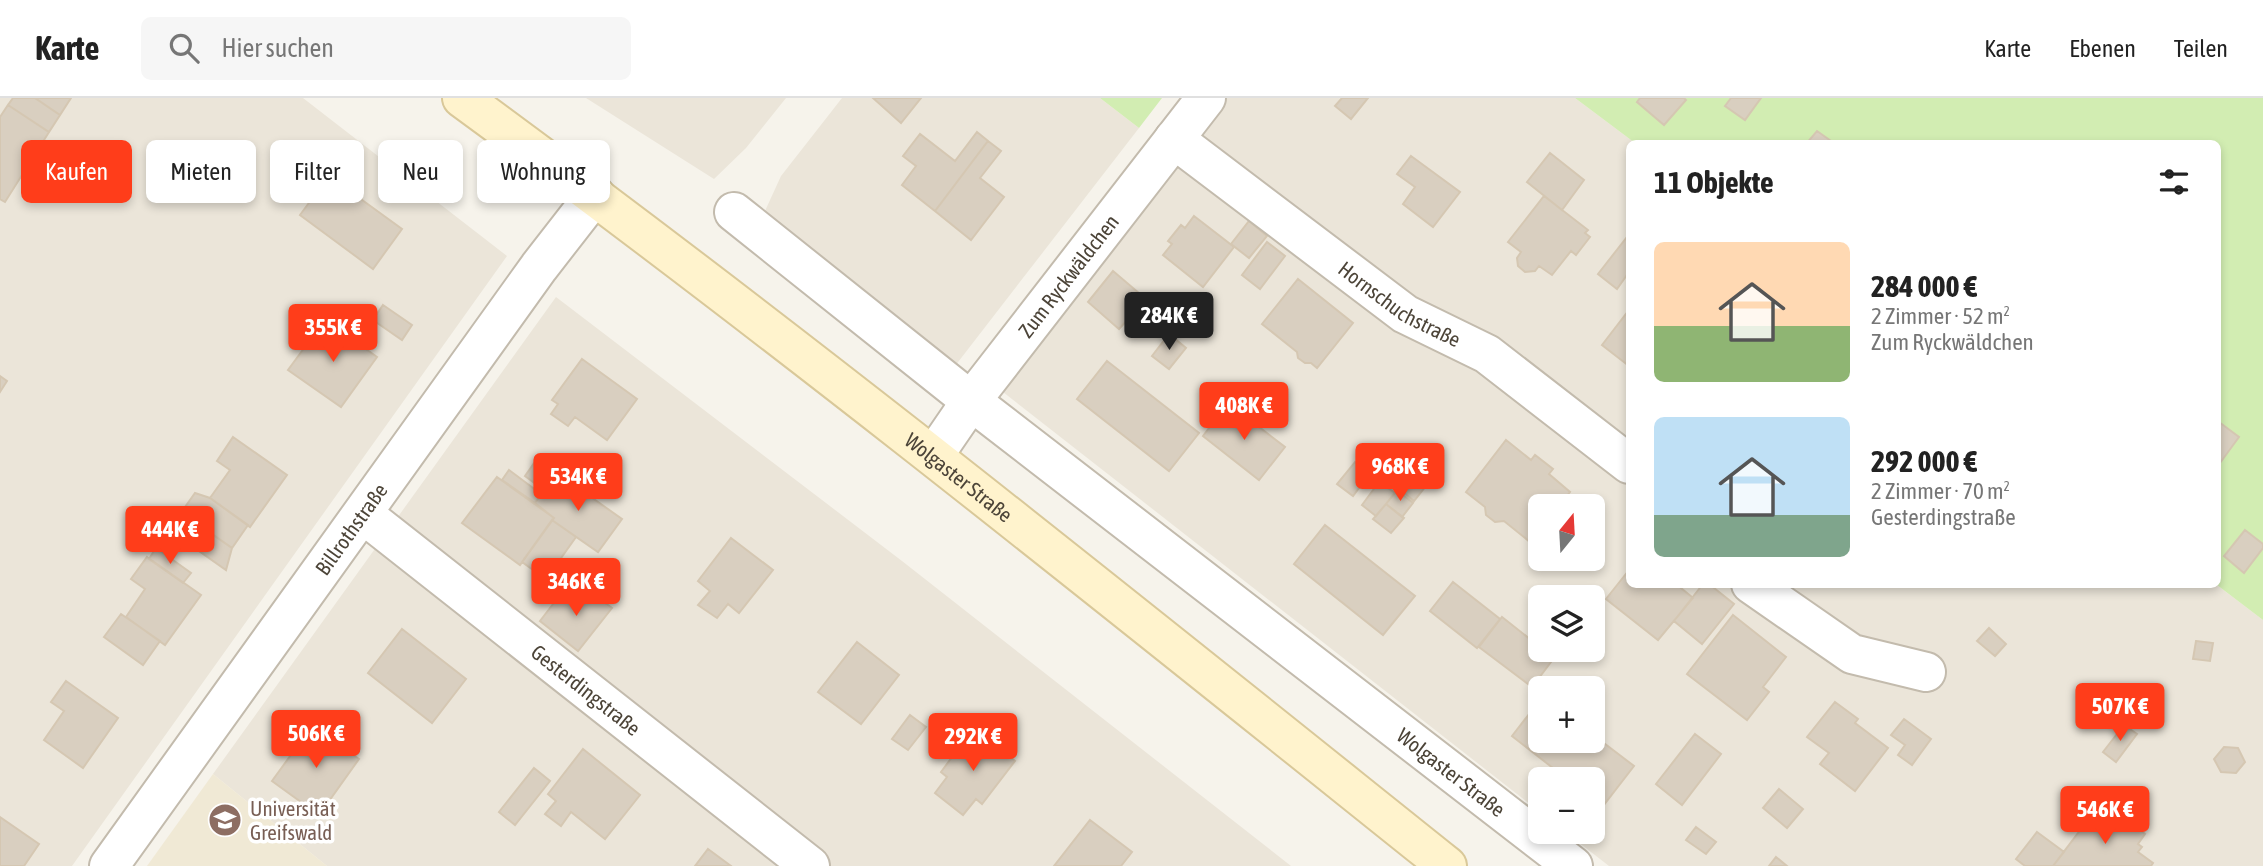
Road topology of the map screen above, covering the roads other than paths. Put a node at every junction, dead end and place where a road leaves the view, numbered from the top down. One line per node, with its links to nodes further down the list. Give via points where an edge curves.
1 (463, 98): 4 (main road, Wolgaster Straße)
2 (1206, 98): 3 (street, Zum Ryckwäldchen)
3 (1174, 139): 8 (street, Zum Ryckwäldchen); 10 (street, Hornschuchstraße, via 1405,314 1487,354)
4 (520, 140)
5 (589, 203): 11 (street, Billrothstraße)
6 (605, 203): 9 (main road, Wolgaster Straße)
7 (734, 212): 8 (street, Wolgaster Straße)
8 (971, 401): 9 (street, Zum Ryckwäldchen); 17 (street, Wolgaster Straße)
9 (934, 455): 16 (main road, Wolgaster Straße)
10 (1626, 462)
11 (363, 514): 14 (street, Billrothstraße); 15 (street, Gesterdingstraße)
12 (1757, 588): 13 (street, via 1852,654)
13 (1926, 672)
14 (109, 866)
15 (810, 866)
16 (1447, 866)
17 (1573, 866)

